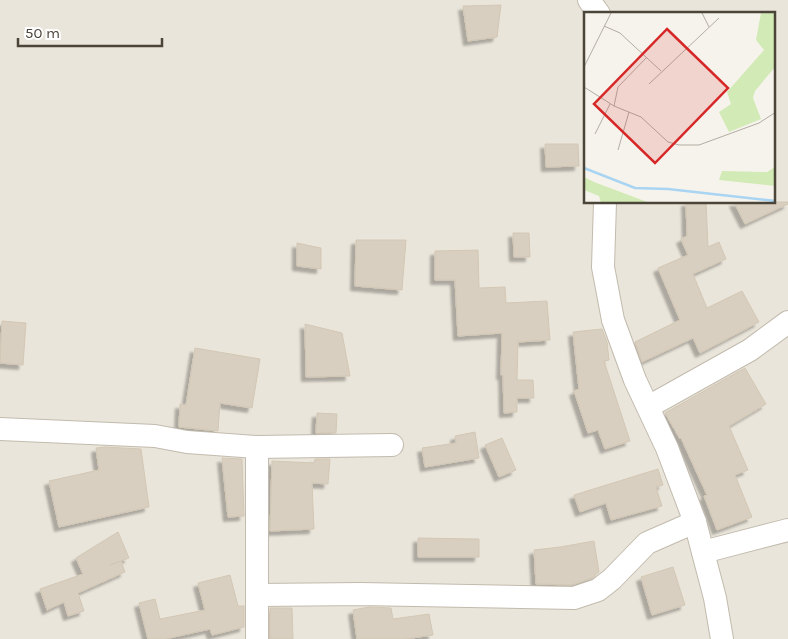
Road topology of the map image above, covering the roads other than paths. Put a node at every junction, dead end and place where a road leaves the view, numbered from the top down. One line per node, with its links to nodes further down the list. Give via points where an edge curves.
1 (589, 0): 2 (street)
2 (598, 12)
3 (605, 204): 5 (street, via 603,267 613,320)
4 (788, 322): 5 (street, via 750,350)
5 (648, 407): 9 (street)
6 (0, 429): 8 (street, via 155,436 186,442)
7 (392, 445): 8 (street)
8 (257, 447): 12 (street)
9 (695, 522): 11 (street); 12 (street, via 647,543 598,590 574,598 361,594)
10 (788, 530): 11 (street)
11 (703, 552): 14 (street)
12 (257, 596): 13 (street)
13 (257, 639)
14 (722, 639)

